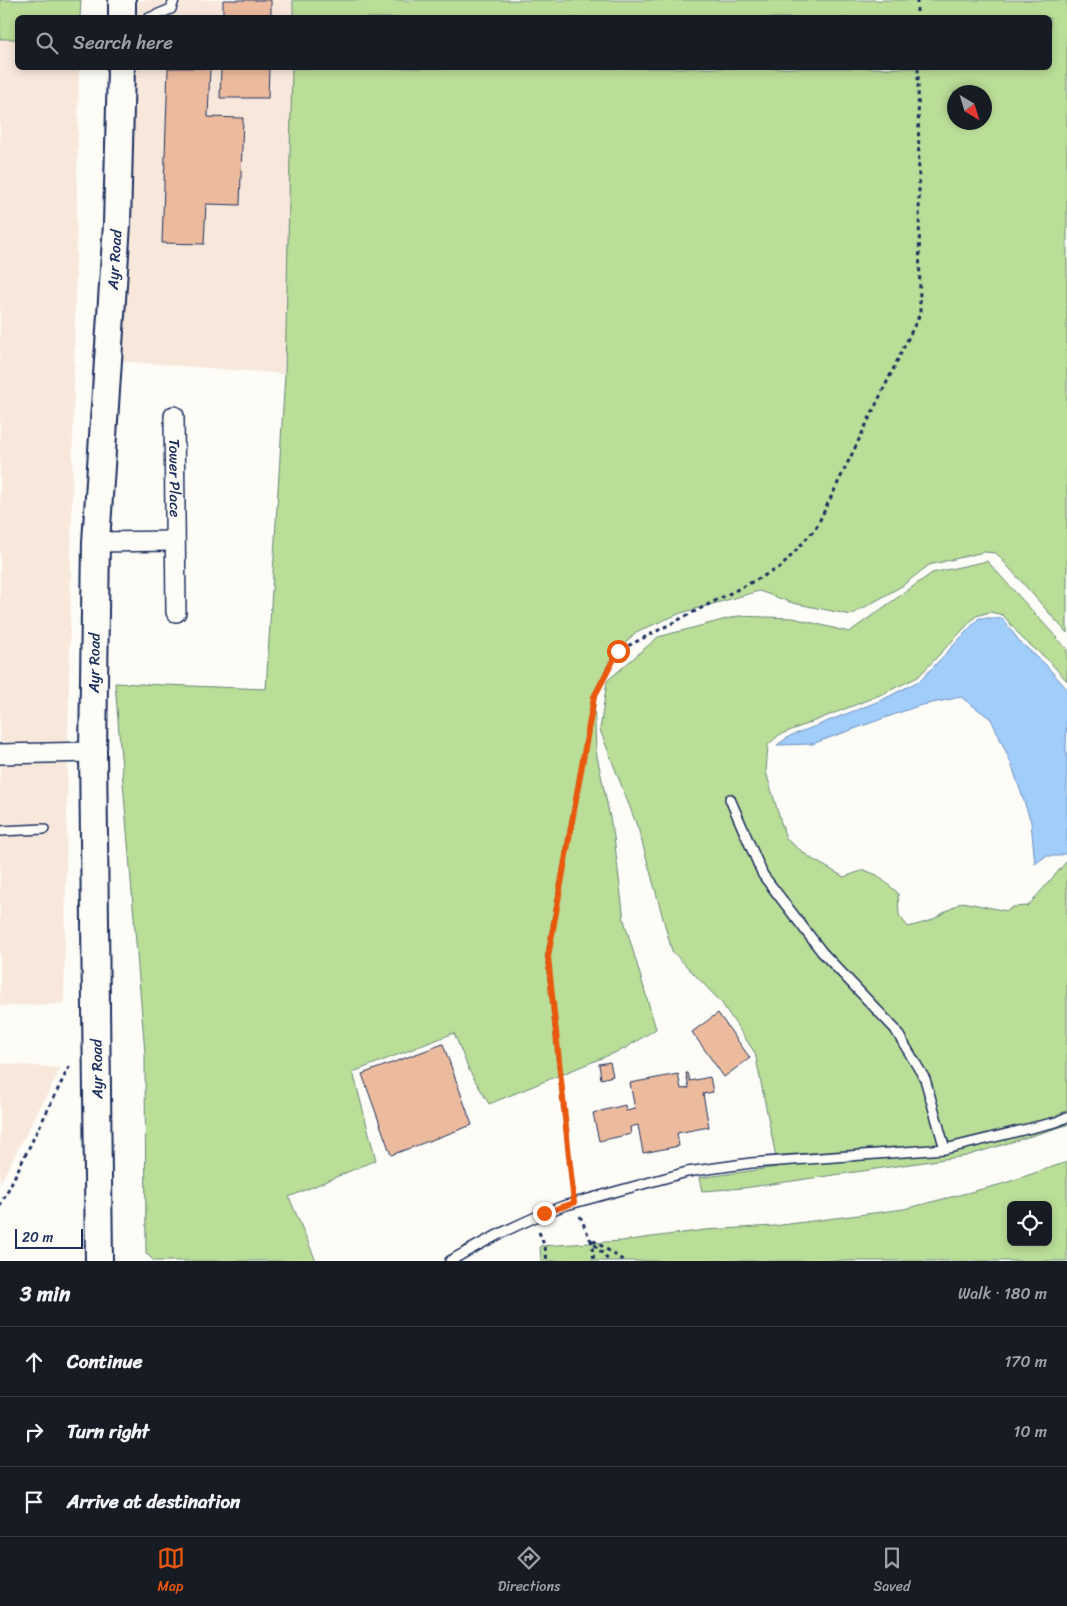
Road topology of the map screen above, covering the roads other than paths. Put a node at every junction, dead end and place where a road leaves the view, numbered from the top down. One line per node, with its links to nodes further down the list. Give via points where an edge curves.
1 (122, 0): 3 (main road)
2 (174, 0): 4 (lane, via 170,9)
3 (122, 15)
4 (156, 15)
5 (121, 70): 8 (main road, Ayr Road, via 117,224)
6 (174, 416): 7 (street, Tower Place)
7 (175, 541): 8 (street); 9 (street, Tower Place)
8 (96, 542): 10 (main road, Ayr Road)
9 (176, 612)
10 (93, 752): 11 (street); 17 (main road, Ayr Road)
11 (0, 754)
12 (730, 799): 16 (lane, via 763,875 822,952 896,1029 925,1079)
13 (44, 829): 14 (lane)
14 (0, 831)
15 (1067, 1117): 16 (lane)
16 (945, 1149): 18 (lane, via 751,1163 687,1172 574,1203 533,1218)
17 (99, 1261)
18 (450, 1261)

